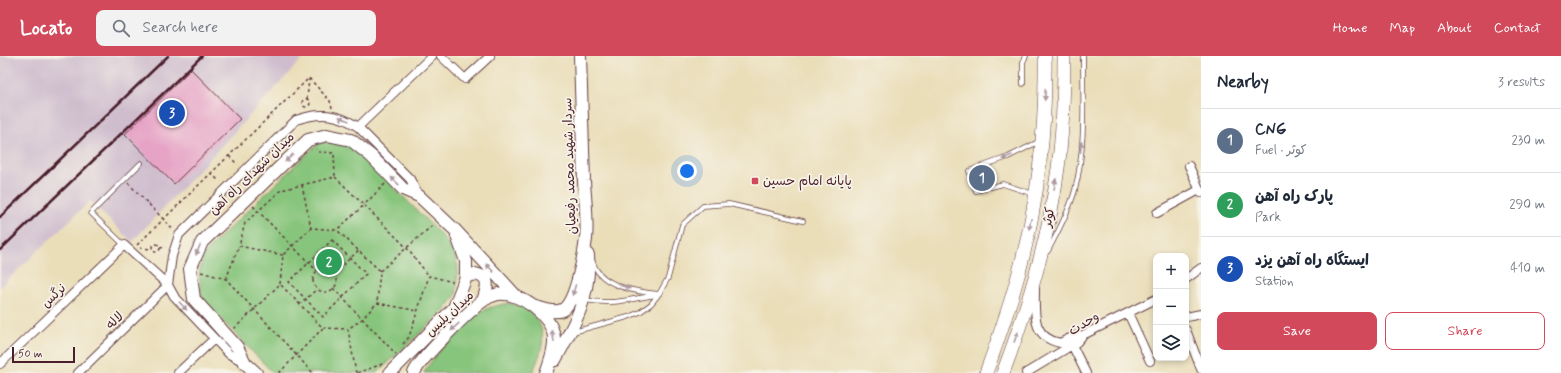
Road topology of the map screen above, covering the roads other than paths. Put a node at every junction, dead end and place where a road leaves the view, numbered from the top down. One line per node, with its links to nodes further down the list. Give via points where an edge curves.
1 (432, 56): 10 (street)
2 (441, 56): 3 (street, via 465,79)
3 (490, 56)
4 (580, 56): 20 (main road, سردار شهید محمد رفیعیان)
5 (1026, 56): 9 (lane, via 1023,62)
6 (1045, 56): 11 (main road, کوثر, one-way to 11)
7 (1064, 56): 23 (main road, کوثر, one-way to 7, via 1058,168)
8 (1083, 56): 23 (lane, one-way to 8, via 1066,215 1075,189 1082,144)
9 (1024, 84)
10 (358, 127): 16 (street, via 410,179); 26 (street, one-way to 26, via 335,115 321,114 296,120 179,235 172,256)
11 (1042, 140): 15 (main road, کوثر); 15 (lane, one-way to 15, via 1008,157 969,171 976,191 1003,184)
12 (142, 163): 21 (lane, via 91,213)
13 (1189, 166): 14 (street)
14 (1200, 192): 17 (street)
15 (1036, 195): 51 (main road, کوثر, one-way to 51, via 1020,271)
16 (419, 196): 19 (main road, میدان شهدای راه آهن); 42 (main road, میدان شهدای راه آهن, one-way to 42, via 403,189 371,156 351,140 328,135 308,140 246,199 202,242 190,269 194,299 237,347)
17 (1157, 213)
18 (802, 221): 27 (lane, via 729,204 703,206 682,225 668,278)
19 (455, 230): 25 (main road, via 466,261); 28 (main road, میدان شهدای راه آهن, one-way to 19)
20 (586, 238): 27 (lane, one-way to 27, via 594,266 605,279 637,292); 29 (main road, via 588,278); 32 (main road, سردار شهید محمد رفیعیان, one-way to 32, via 579,274 568,304 557,311)
21 (124, 245): 26 (street); 43 (street, نرگس)
22 (1201, 268): 24 (street)
23 (1036, 275): 37 (street, via 1035,319 1040,332 1046,338 1060,343 1074,336); 52 (main road, کوثر, one-way to 23)
24 (1189, 277)
25 (465, 280): 31 (main road, via 474,274 484,277 487,289); 44 (main road, via 454,308 402,360)
26 (168, 285): 39 (street, one-way to 39, via 174,296); 46 (street, لاله)
27 (659, 294): 29 (lane, via 616,302); 36 (lane, via 640,312)
28 (516, 296): 31 (main road, میدان پلیس, via 498,294); 32 (main road, میدان پلیس)
29 (584, 300): 36 (main road)
30 (1153, 300): 33 (street, وحدت)
31 (483, 301): 49 (main road, میدان پلیس, one-way to 49, via 422,360)
32 (532, 306): 50 (main road, میدان پلیس, one-way to 32, via 554,350 554,336 548,322)
33 (1128, 313): 37 (street, وحدت); 41 (street)
34 (1201, 314): 35 (street)
35 (1189, 317)
36 (570, 332): 50 (main road)
37 (1083, 335): 40 (street, وحدت)
38 (1189, 338): 45 (street)
39 (214, 339): 42 (street, via 229,354); 47 (street)
40 (1072, 345): 53 (street, وحدت); 54 (street)
41 (1150, 361)
42 (245, 363): 48 (main road)
43 (0, 364)
44 (388, 368)
45 (1201, 369)
46 (78, 373)
47 (178, 373)
48 (256, 373)
49 (414, 373)
50 (546, 373)
51 (986, 373)
52 (1003, 373)
53 (1026, 373)
54 (1086, 373)

